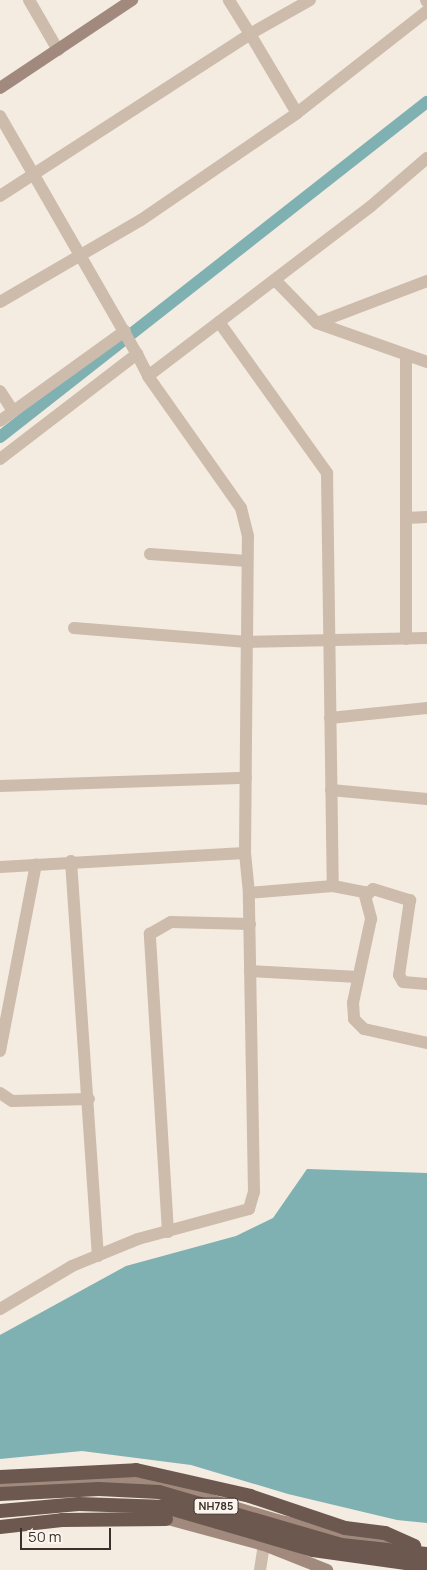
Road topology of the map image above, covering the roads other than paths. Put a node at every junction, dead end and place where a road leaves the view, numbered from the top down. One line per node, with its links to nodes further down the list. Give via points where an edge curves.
1 (30, 0): 7 (street)
2 (132, 0): 7 (main road)
3 (229, 0): 6 (street)
4 (310, 0): 6 (street)
5 (427, 11): 9 (street)
6 (250, 34): 9 (street); 12 (street)
7 (58, 50): 8 (main road)
8 (0, 88)
9 (297, 113): 14 (street)
10 (0, 116): 12 (street)
11 (427, 158): 15 (street)
12 (35, 174): 13 (street); 14 (street)
13 (0, 196)
14 (83, 255): 17 (street); 20 (street)
15 (275, 280): 18 (street); 19 (street)
16 (427, 281): 19 (street)
17 (0, 302)
18 (219, 322): 23 (street); 35 (street, via 327,473)
19 (317, 322): 21 (street)
20 (130, 341): 23 (street); 25 (street); 27 (street)
21 (406, 355): 22 (street); 29 (street)
22 (427, 362)
23 (148, 376): 31 (street, via 230,488 248,536)
24 (0, 391): 25 (street)
25 (13, 411): 26 (street)
26 (0, 421)
27 (0, 459)
28 (427, 517): 29 (street)
29 (406, 518): 34 (street)
30 (150, 554): 31 (street)
31 (248, 560): 36 (street)
32 (74, 628): 36 (street)
33 (427, 638): 34 (street)
34 (406, 639): 35 (street)
35 (329, 640): 36 (street); 38 (street)
36 (246, 642): 39 (street)
37 (427, 708): 38 (street)
38 (330, 718): 41 (street)
39 (246, 778): 40 (street); 43 (street)
40 (0, 786)
41 (332, 790): 42 (street); 47 (street)
42 (427, 799)
43 (245, 853): 44 (street); 48 (street)
44 (71, 861): 45 (street); 57 (street)
45 (36, 864): 46 (street); 55 (street)
46 (0, 867)
47 (333, 886): 48 (street); 49 (street, via 352,887)
48 (249, 893): 50 (street)
49 (366, 895): 52 (street, via 371,919); 53 (street, via 373,890 410,900 398,975 403,982)
50 (250, 924): 51 (street); 58 (street, via 171,922 150,934)
51 (250, 971): 52 (street); 58 (street, via 253,1201 243,1214)
52 (358, 977): 54 (street, via 353,1003 357,1024)
53 (427, 984)
54 (427, 1043)
55 (0, 1051)
56 (0, 1093): 57 (street, via 12,1102)
57 (89, 1099): 59 (street)
58 (168, 1232): 59 (street)
59 (98, 1256): 60 (street)
60 (0, 1309)
61 (0, 1477): 68 (highway, via 74,1470 136,1470 178,1478 345,1528 385,1533)
62 (0, 1485): 68 (main road, via 124,1481 171,1488 346,1538)
63 (0, 1494): 70 (highway, NH785, via 99,1489 160,1492 341,1545)
64 (0, 1511): 71 (highway, NH785, via 79,1504 166,1507 313,1550)
65 (166, 1519): 66 (main road, via 60,1514); 67 (highway); 69 (main road)
66 (0, 1521)
67 (0, 1527)
68 (420, 1547)
69 (267, 1548): 72 (street); 73 (main road)
70 (427, 1554)
71 (427, 1566)
72 (260, 1570)
73 (327, 1570)

